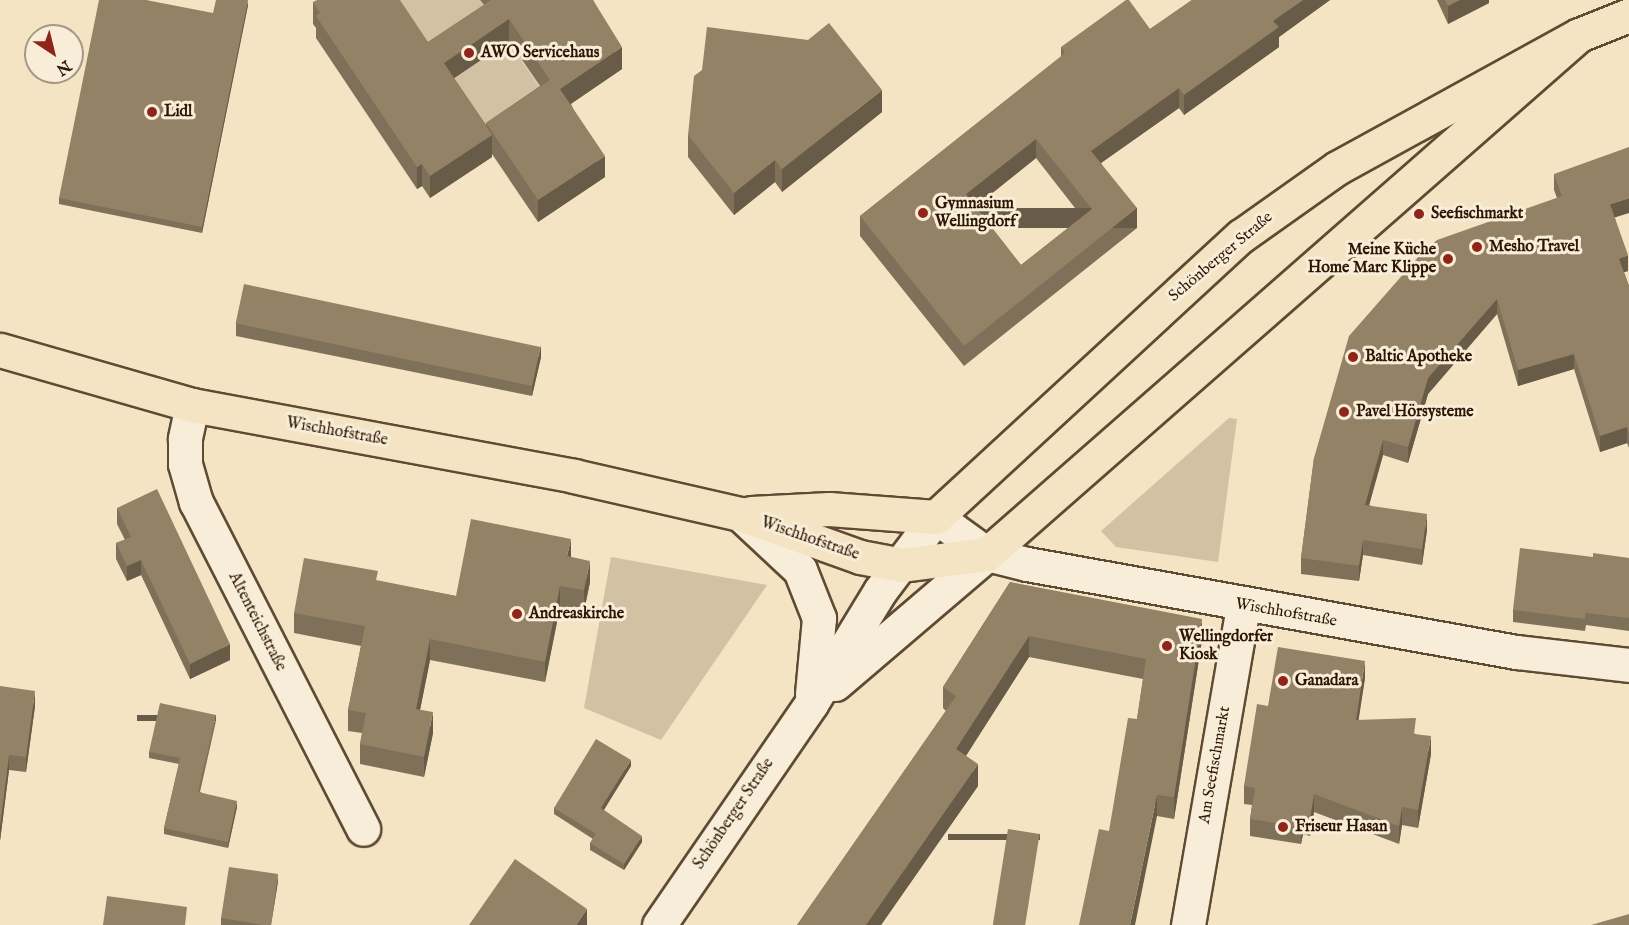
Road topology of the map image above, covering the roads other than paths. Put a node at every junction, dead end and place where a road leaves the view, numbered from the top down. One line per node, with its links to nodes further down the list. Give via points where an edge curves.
1 (1629, 15): 2 (main road, Schönberger Straße)
2 (1579, 35): 6 (main road, Schönberger Straße, via 1337,168 1241,236); 7 (main road, Schönberger Straße)
3 (0, 350): 4 (main road, Wischhofstraße)
4 (192, 405): 5 (main road, Wischhofstraße, via 574,476); 12 (street, Altenteichstraße, via 185,464 196,501)
5 (740, 514): 6 (main road, via 829,509); 8 (main road, Wischhofstraße, via 827,548); 11 (street, Schönberger Straße, via 800,570 819,618)
6 (936, 517): 7 (street); 8 (street, Schönberger Straße)
7 (987, 554): 8 (main road, Wischhofstraße); 9 (street, Wischhofstraße); 11 (street, Schönberger Straße)
8 (902, 565): 11 (street, Schönberger Straße, via 880,591)
9 (1243, 605): 10 (street, Wischhofstraße, via 1517,652); 14 (street, Am Seefischmarkt)
10 (1629, 665)
11 (811, 704): 13 (street, Schönberger Straße)
12 (363, 829)
13 (659, 925)
14 (1188, 925)

